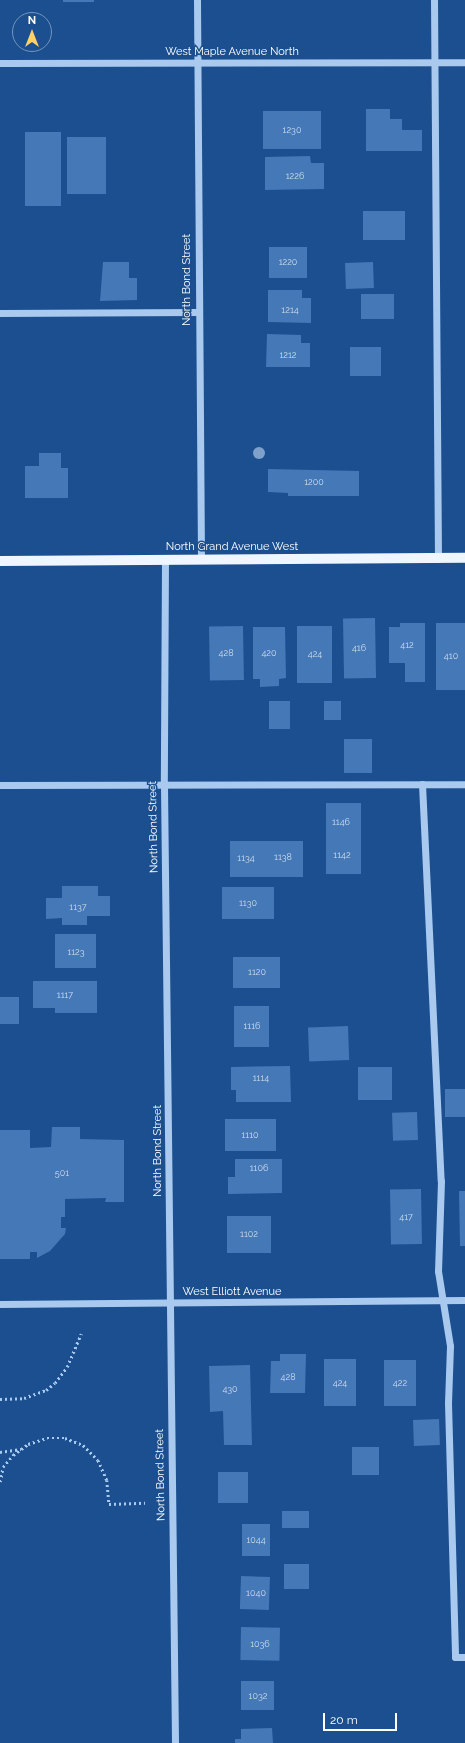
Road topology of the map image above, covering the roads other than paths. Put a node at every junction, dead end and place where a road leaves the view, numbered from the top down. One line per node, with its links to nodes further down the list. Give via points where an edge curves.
1 (197, 0): 6 (street, North Bond Street)
2 (434, 0): 3 (street)
3 (434, 62): 4 (street, West Maple Avenue North); 6 (street, West Maple Avenue North); 12 (street)
4 (465, 62)
5 (0, 63): 6 (street, West Maple Avenue North)
6 (197, 64): 7 (street, North Bond Street)
7 (198, 312): 8 (street); 11 (street, North Bond Street)
8 (0, 313)
9 (465, 558): 12 (main road, North Grand Avenue West)
10 (165, 559): 11 (main road, North Grand Avenue West); 13 (main road, North Grand Avenue West); 17 (street, North Bond Street)
11 (201, 559): 12 (main road, North Grand Avenue West)
12 (438, 559)
13 (0, 561)
14 (422, 784): 15 (street); 17 (street); 18 (street, via 441,1181 438,1271)
15 (465, 784)
16 (0, 785): 17 (street)
17 (164, 786): 21 (street, North Bond Street)
18 (442, 1300): 19 (street, West Elliott Avenue); 21 (street, West Elliott Avenue); 22 (street, via 450,1346 449,1426 455,1657)
19 (465, 1300)
20 (0, 1304): 21 (street, West Elliott Avenue)
21 (170, 1304): 23 (street, North Bond Street)
22 (465, 1657)
23 (175, 1743)

